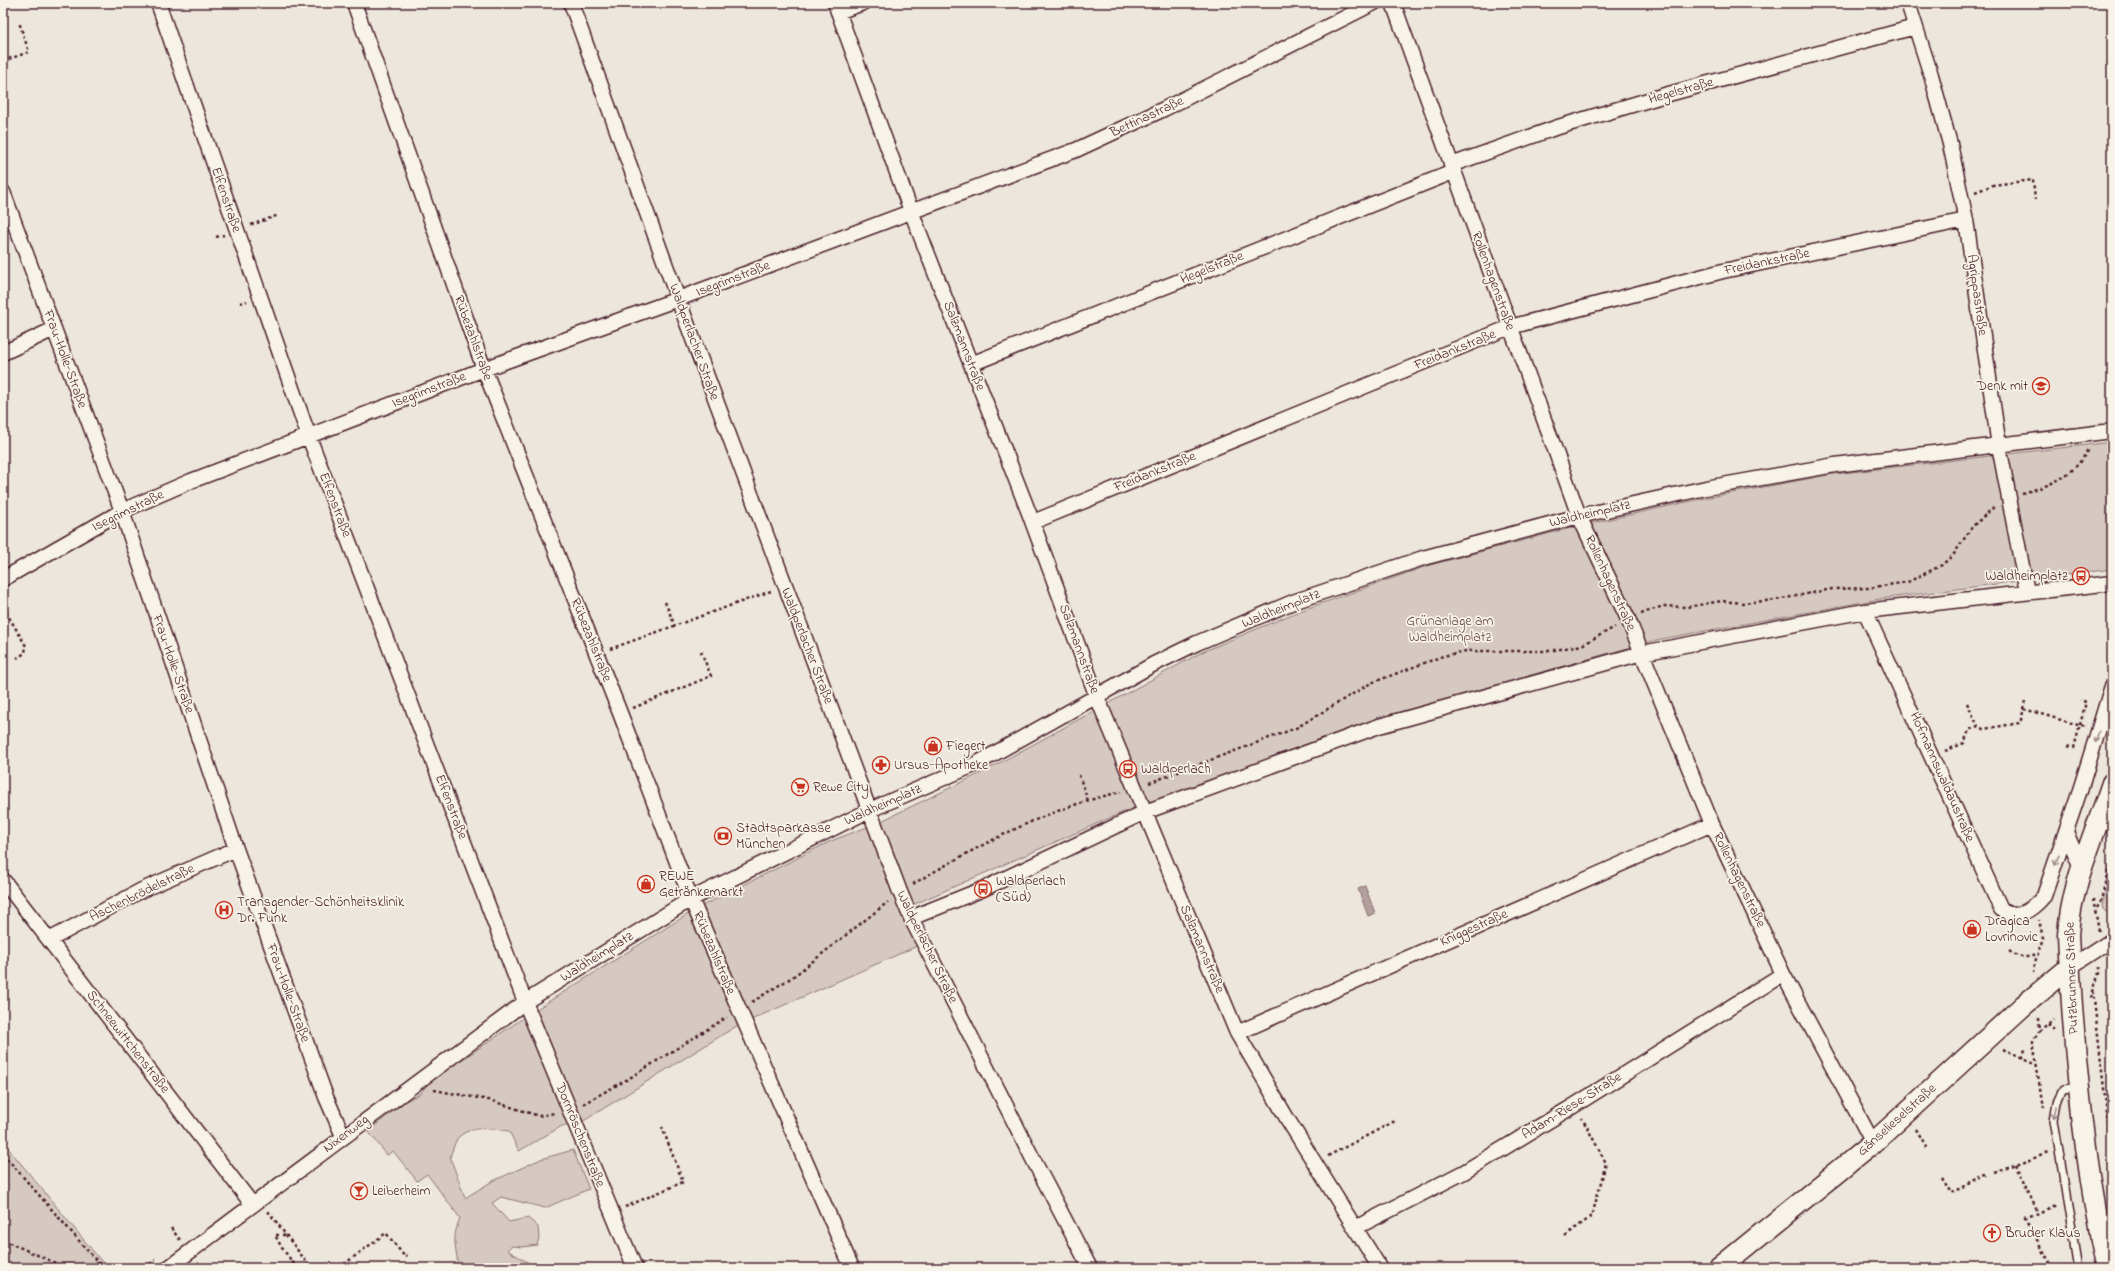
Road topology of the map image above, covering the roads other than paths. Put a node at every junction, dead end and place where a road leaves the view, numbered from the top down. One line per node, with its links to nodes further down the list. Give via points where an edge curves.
1 (158, 3): 21 (street, Elfenstraße)
2 (354, 3): 19 (street, Rübezahlstraße)
3 (571, 3): 14 (street, Waldperlacher Straße)
4 (864, 3): 8 (street)
5 (1374, 3): 12 (street, Bettinastraße, via 1164,109 1076,150)
6 (1393, 3): 10 (street, Rollenhagenstraße)
7 (1908, 3): 9 (street, Agrippastraße)
8 (837, 8): 12 (street, Salzmannstraße)
9 (1915, 28): 10 (street, Hegelstraße, via 1665,95 1555,128); 13 (street, Agrippastraße, via 1950,144)
10 (1452, 169): 15 (street, Rollenhagenstraße); 18 (street, Hegelstraße)
11 (3, 192): 16 (street, Frau-Holle-Straße)
12 (911, 211): 14 (street, Isegrimstraße); 18 (street, Salzmannstraße)
13 (1966, 220): 15 (street, Freidankstraße, via 1723,271); 22 (street, Agrippastraße)
14 (678, 299): 19 (street, Isegrimstraße); 34 (street, Waldperlacher Straße)
15 (1510, 327): 24 (street, Rollenhagenstraße); 25 (street, Freidankstraße)
16 (54, 329): 17 (street); 23 (street, Frau-Holle-Straße)
17 (3, 353)
18 (971, 364): 25 (street, Salzmannstraße)
19 (484, 369): 21 (street, Isegrimstraße); 41 (street, Rübezahlstraße)
20 (2112, 431): 22 (street, Waldheimplatz)
21 (309, 437): 23 (street, Isegrimstraße); 47 (street, Elfenstraße)
22 (1999, 446): 24 (street, Waldheimplatz, via 1835,465 1706,488); 28 (street, Agrippastraße)
23 (122, 511): 26 (street, Isegrimstraße); 38 (street, Frau-Holle-Straße)
24 (1579, 516): 30 (street, Rollenhagenstraße); 32 (street, Waldheimplatz, via 1423,558 1293,602 1197,643)
25 (1033, 522): 32 (street, Salzmannstraße)
26 (3, 579)
27 (2112, 582): 28 (street)
28 (2027, 592): 29 (street)
29 (1865, 611): 30 (street); 37 (street, Hofmannswaldaustraße, one-way to 29, via 2044,896 2036,906 2024,913 2015,914 2001,909)
30 (1642, 653): 35 (street, via 1379,726); 36 (street, Rollenhagenstraße)
31 (2112, 686): 37 (street, one-way to 37)
32 (1097, 697): 34 (street, Waldheimplatz, via 976,764); 35 (street, Salzmannstraße)
33 (2112, 783): 39 (main road, Putzbrunner Straße)
34 (870, 810): 41 (street, Waldheimplatz); 42 (street, Waldperlacher Straße)
35 (1145, 812): 42 (street, via 983,889); 48 (street, Salzmannstraße)
36 (1712, 824): 46 (street, Rollenhagenstraße); 48 (street, Kniggestraße)
37 (2066, 832): 39 (street)
38 (236, 849): 43 (street, Aschenbrödelstraße, via 142,890); 50 (street, Frau-Holle-Straße, via 326,1097)
39 (2082, 870): 45 (main road, Putzbrunner Straße, via 2069,921)
40 (3, 880): 43 (street, Schneewittchenstraße)
41 (691, 899): 47 (street, Waldheimplatz); 57 (street, Rübezahlstraße)
42 (911, 918): 58 (street, Waldperlacher Straße)
43 (49, 940): 52 (street, Schneewittchenstraße)
44 (2112, 940): 45 (street)
45 (2069, 968): 49 (main road, Putzbrunner Straße); 51 (main road, Gänselieselstraße, via 2024,1005)
46 (1783, 974): 51 (street, Rollenhagenstraße); 53 (street, Adam-Riese-Straße, via 1464,1172)
47 (525, 1002): 50 (street, Nixenweg); 56 (street, Dornröschenstraße)
48 (1237, 1033): 53 (street, Salzmannstraße)
49 (2079, 1088): 60 (lane, one-way to 60, via 2063,1090 2057,1102 2054,1120); 61 (main road, Putzbrunner Straße)
50 (343, 1136): 52 (street, Nixenweg)
51 (1873, 1143): 54 (main road, Gänselieselstraße)
52 (252, 1204): 55 (street, Nixenweg)
53 (1355, 1228): 59 (street, Salzmannstraße)
54 (1731, 1264)
55 (168, 1268)
56 (635, 1268)
57 (852, 1268)
58 (1090, 1268)
59 (1380, 1268)
60 (2078, 1268)
61 (2107, 1268)

